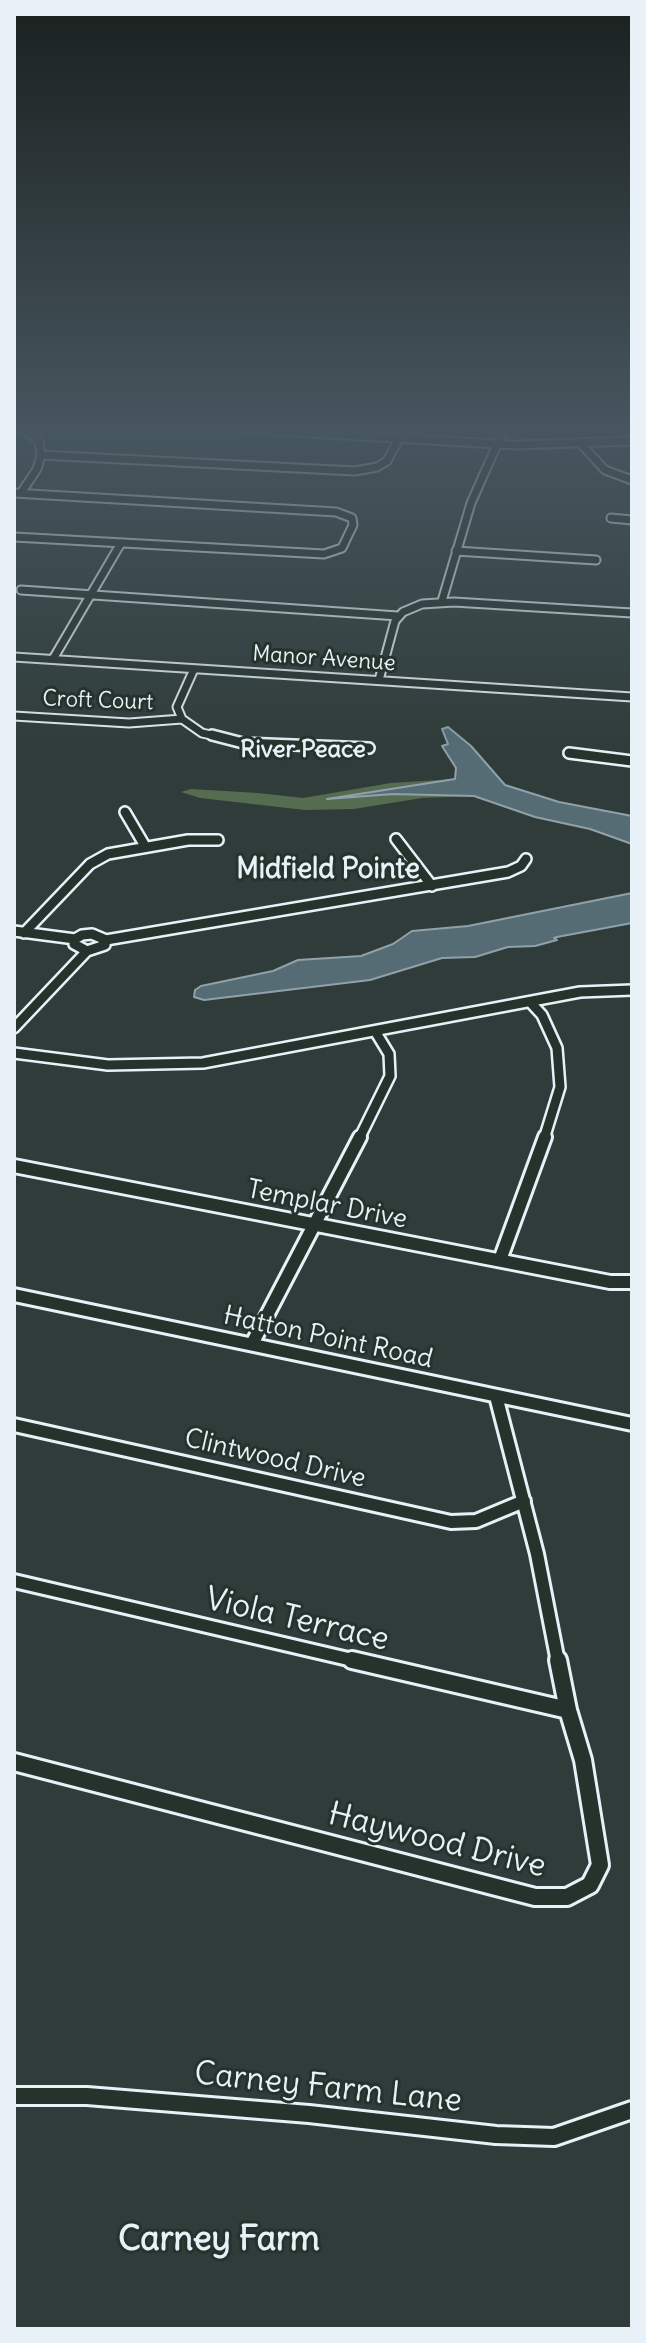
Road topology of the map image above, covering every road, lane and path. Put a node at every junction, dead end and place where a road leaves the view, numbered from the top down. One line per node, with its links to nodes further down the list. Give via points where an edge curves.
1 (38, 538): 4 (street)
2 (346, 538): 4 (street, via 342,548 324,554)
3 (460, 538): 5 (street)
4 (121, 543): 8 (street)
5 (456, 551): 6 (street); 9 (street)
6 (596, 560)
7 (21, 590): 8 (street)
8 (90, 594): 11 (street); 13 (street)
9 (442, 601): 10 (street); 11 (street)
10 (632, 613)
11 (398, 616): 15 (street)
12 (14, 657): 13 (street, Manor Avenue)
13 (53, 659): 14 (street, Manor Avenue)
14 (194, 669): 15 (street, Manor Avenue); 18 (street, via 177,707)
15 (379, 680): 16 (street, Manor Avenue)
16 (632, 697)
17 (14, 716): 18 (street, Croft Court, via 129,723)
18 (182, 719): 19 (street, via 202,733 232,741)
19 (369, 748)
20 (569, 753): 21 (street)
21 (632, 761)
22 (125, 812): 25 (street)
23 (396, 839): 27 (street)
24 (218, 840): 25 (street)
25 (145, 846): 28 (street, via 90,864)
26 (526, 859): 27 (street, via 508,872)
27 (432, 886): 30 (street)
28 (19, 932): 29 (street)
29 (75, 939): 30 (street, via 92,934); 31 (street, via 74,944)
30 (106, 940): 31 (street)
31 (87, 951): 34 (street)
32 (632, 990): 33 (street, via 580,992)
33 (530, 1002): 35 (street); 39 (street, via 555,1041 560,1087)
34 (14, 1028)
35 (375, 1031): 36 (street, via 171,1065 77,1063); 38 (street, via 389,1054 390,1076)
36 (14, 1053)
37 (14, 1166): 38 (street, Templar Drive)
38 (315, 1225): 39 (street, Templar Drive); 42 (street)
39 (500, 1260): 40 (street, Templar Drive)
40 (632, 1282)
41 (14, 1295): 42 (street, Hatton Point Road)
42 (252, 1344): 43 (street, Hatton Point Road)
43 (496, 1396): 44 (street, Hatton Point Road); 46 (street, Haywood Drive)
44 (632, 1424)
45 (14, 1425): 46 (street, Clintwood Drive, via 451,1522 476,1521)
46 (524, 1501): 48 (street, Haywood Drive)
47 (14, 1581): 48 (street, Viola Terrace)
48 (568, 1710): 49 (street, Haywood Drive, via 583,1760 600,1865 579,1893 553,1898)
49 (14, 1762)
50 (14, 2096): 51 (street, Carney Farm Lane, via 87,2096 554,2137)
51 (632, 2110)

